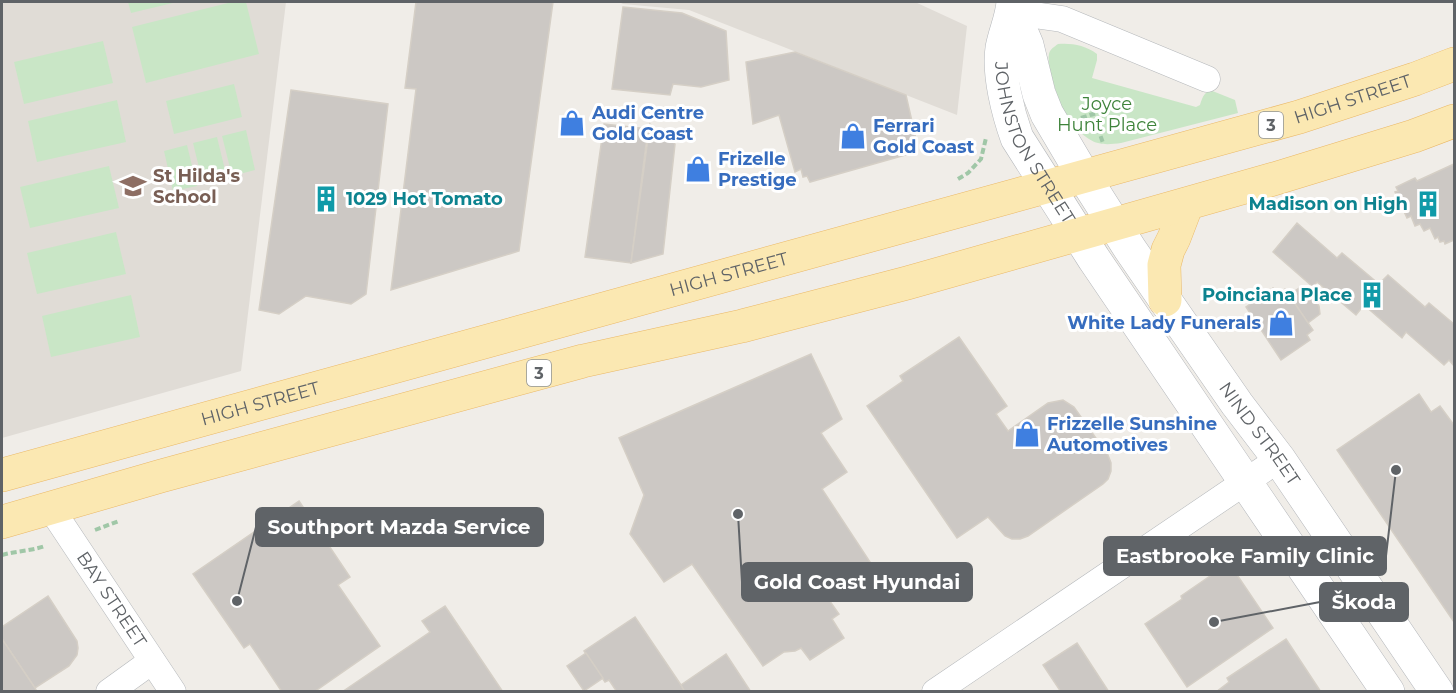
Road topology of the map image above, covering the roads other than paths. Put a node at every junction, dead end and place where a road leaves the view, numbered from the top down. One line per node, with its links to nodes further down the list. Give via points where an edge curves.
1 (1013, 7): 3 (street, via 1062,19); 5 (street, JOHNSTON STREET, via 1047,114); 6 (street, JOHNSTON STREET, via 1002,50 1005,97 1017,138)
2 (1455, 64): 5 (main road, HIGH STREET / 3, via 1299,117)
3 (1207, 80)
4 (1455, 121): 7 (main road, 3)
5 (1083, 175): 6 (main road, HIGH STREET / 3); 8 (street, NIND STREET)
6 (1047, 187): 9 (street, JOHNSTON STREET); 12 (main road, HIGH STREET / 3)
7 (1187, 204): 8 (main road, 3); 10 (main road, via 1164,265)
8 (1115, 224): 9 (main road, 3); 10 (street, NIND STREET)
9 (1079, 235): 13 (street, NIND STREET); 14 (main road, 3, via 742,326 583,361)
10 (1165, 300): 11 (street, NIND STREET)
11 (1279, 459): 13 (street); 21 (street, NIND STREET)
12 (2, 475)
13 (1245, 481): 19 (street); 20 (street, NIND STREET)
14 (50, 507): 15 (main road, 3); 16 (street, BAY STREET)
15 (2, 522)
16 (152, 661): 17 (street); 18 (street, BAY STREET)
17 (109, 692)
18 (173, 692)
19 (934, 692)
20 (1388, 692)
21 (1437, 692)

